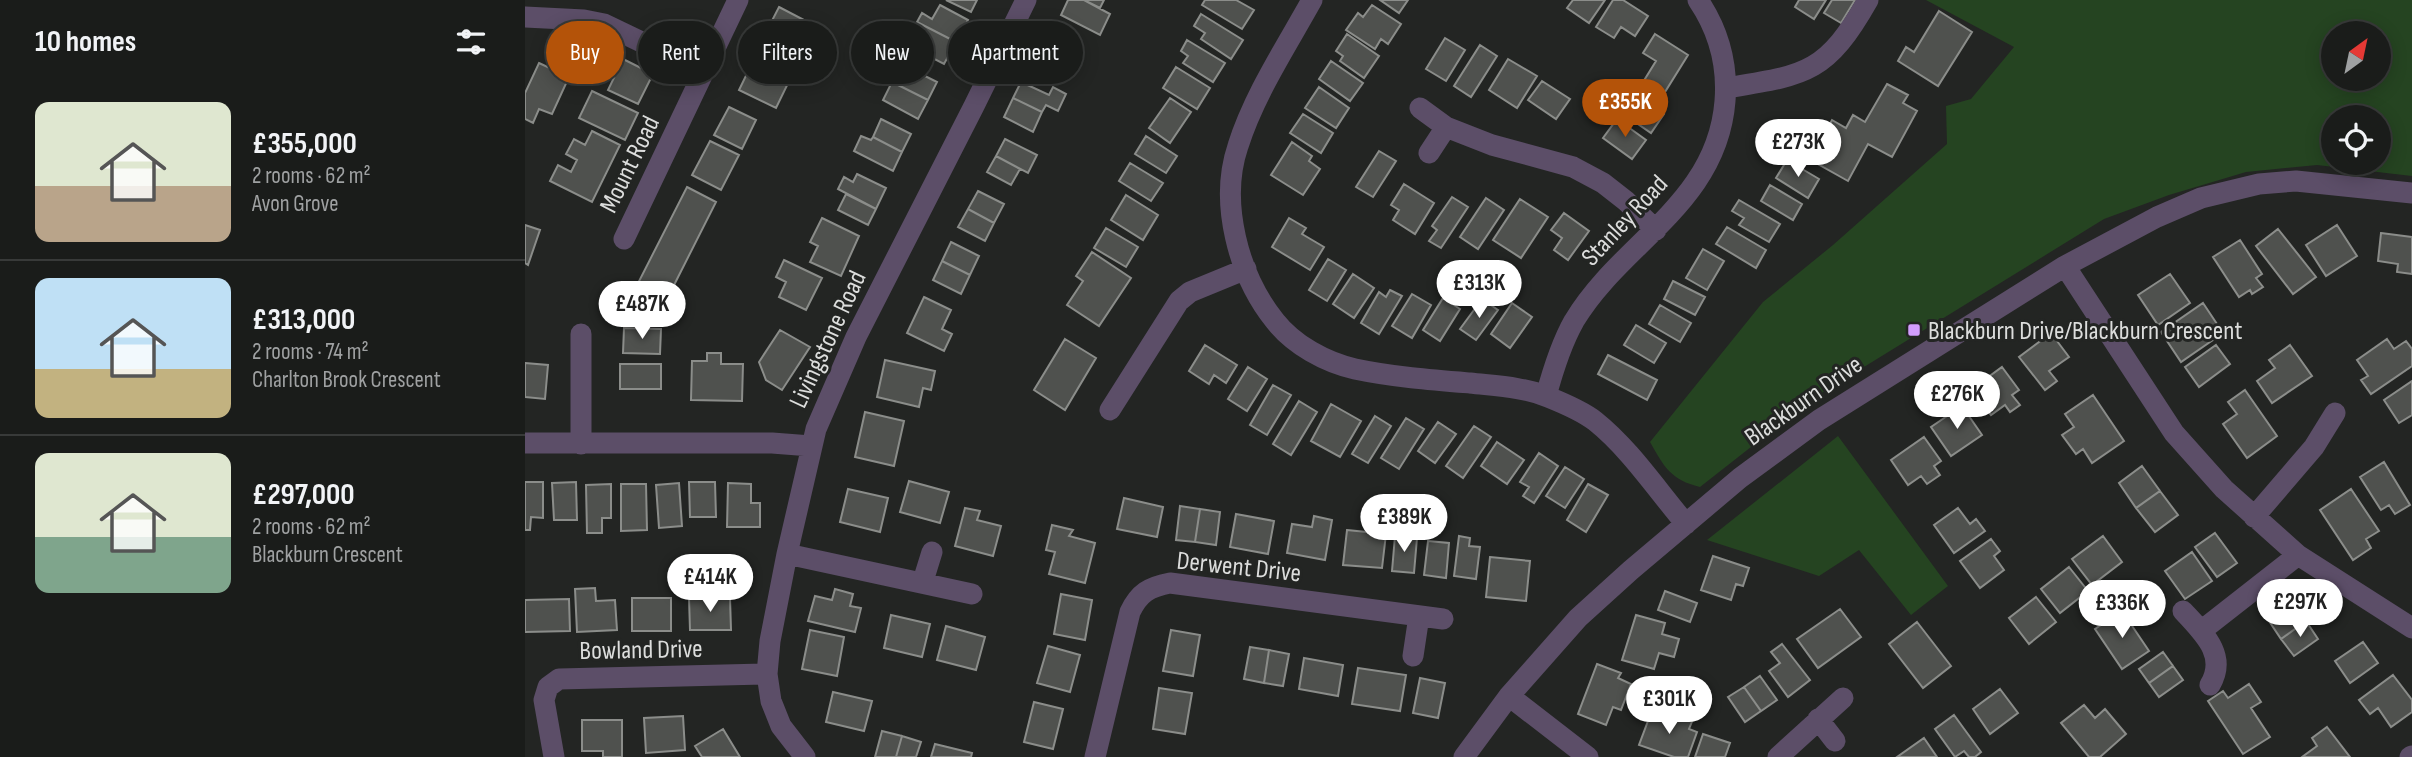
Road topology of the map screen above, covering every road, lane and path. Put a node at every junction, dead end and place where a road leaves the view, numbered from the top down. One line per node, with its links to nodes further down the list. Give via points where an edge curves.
1 (738, 0): 7 (street, Mount Road)
2 (1026, 0): 25 (street, Livingstone Road, via 856,337)
3 (1312, 0): 18 (street, via 1250,116 1234,159 1230,196 1238,249)
4 (1698, 0): 10 (street, Stanley Road, via 1723,50)
5 (1868, 0): 10 (street, via 1855,23 1816,66 1787,78)
6 (525, 17): 8 (street, via 604,24)
7 (724, 30)
8 (638, 40)
9 (698, 84): 16 (street, Mount Road)
10 (1726, 88): 15 (street, Stanley Road, via 1724,121 1716,147 1691,189)
11 (1420, 108): 12 (street)
12 (1446, 127): 13 (street); 15 (street, via 1573,167 1604,183)
13 (1429, 153)
14 (2412, 194): 17 (street, Blackburn Drive, via 2296,181 2259,184 2201,198)
15 (1655, 230): 20 (street, Stanley Road, via 1595,292 1574,321)
16 (624, 239)
17 (2065, 266): 26 (street, via 2174,433); 27 (street, Blackburn Drive, via 1819,420)
18 (1246, 269): 20 (street, via 1275,321 1324,359 1398,377 1512,387); 21 (street, via 1179,301)
19 (581, 334): 24 (street)
20 (1546, 396): 27 (street, via 1593,419)
21 (1110, 410)
22 (2335, 413): 26 (street, via 2314,447)
23 (525, 443): 24 (street, Livingstone Road)
24 (581, 444): 25 (street, Livingstone Road)
25 (811, 446): 29 (street)
26 (2254, 517): 30 (street)
27 (1686, 524): 41 (street, Blackburn Drive, via 1578,618)
28 (932, 552): 31 (street)
29 (787, 554): 31 (street); 39 (street)
30 (2298, 555): 36 (street); 37 (street)
31 (923, 582): 32 (street)
32 (972, 594)
33 (2183, 611): 37 (street)
34 (1419, 616): 35 (street, Derwent Drive); 38 (street); 47 (street, Derwent Drive, via 1170,583 1155,586 1143,592 1131,612)
35 (1443, 619)
36 (2412, 628)
37 (2201, 631): 40 (street, via 2215,653 2216,674)
38 (1413, 656)
39 (767, 674): 45 (street, Bowland Drive, via 559,679 548,687 544,700); 46 (street, via 781,726)
40 (2210, 685)
41 (1509, 696): 48 (street, Blackburn Drive); 49 (street)
42 (1843, 698): 43 (street)
43 (1818, 719): 44 (street); 50 (street)
44 (1835, 741)
45 (554, 757)
46 (805, 757)
47 (1095, 757)
48 (1464, 757)
49 (1588, 757)
50 (1778, 757)

